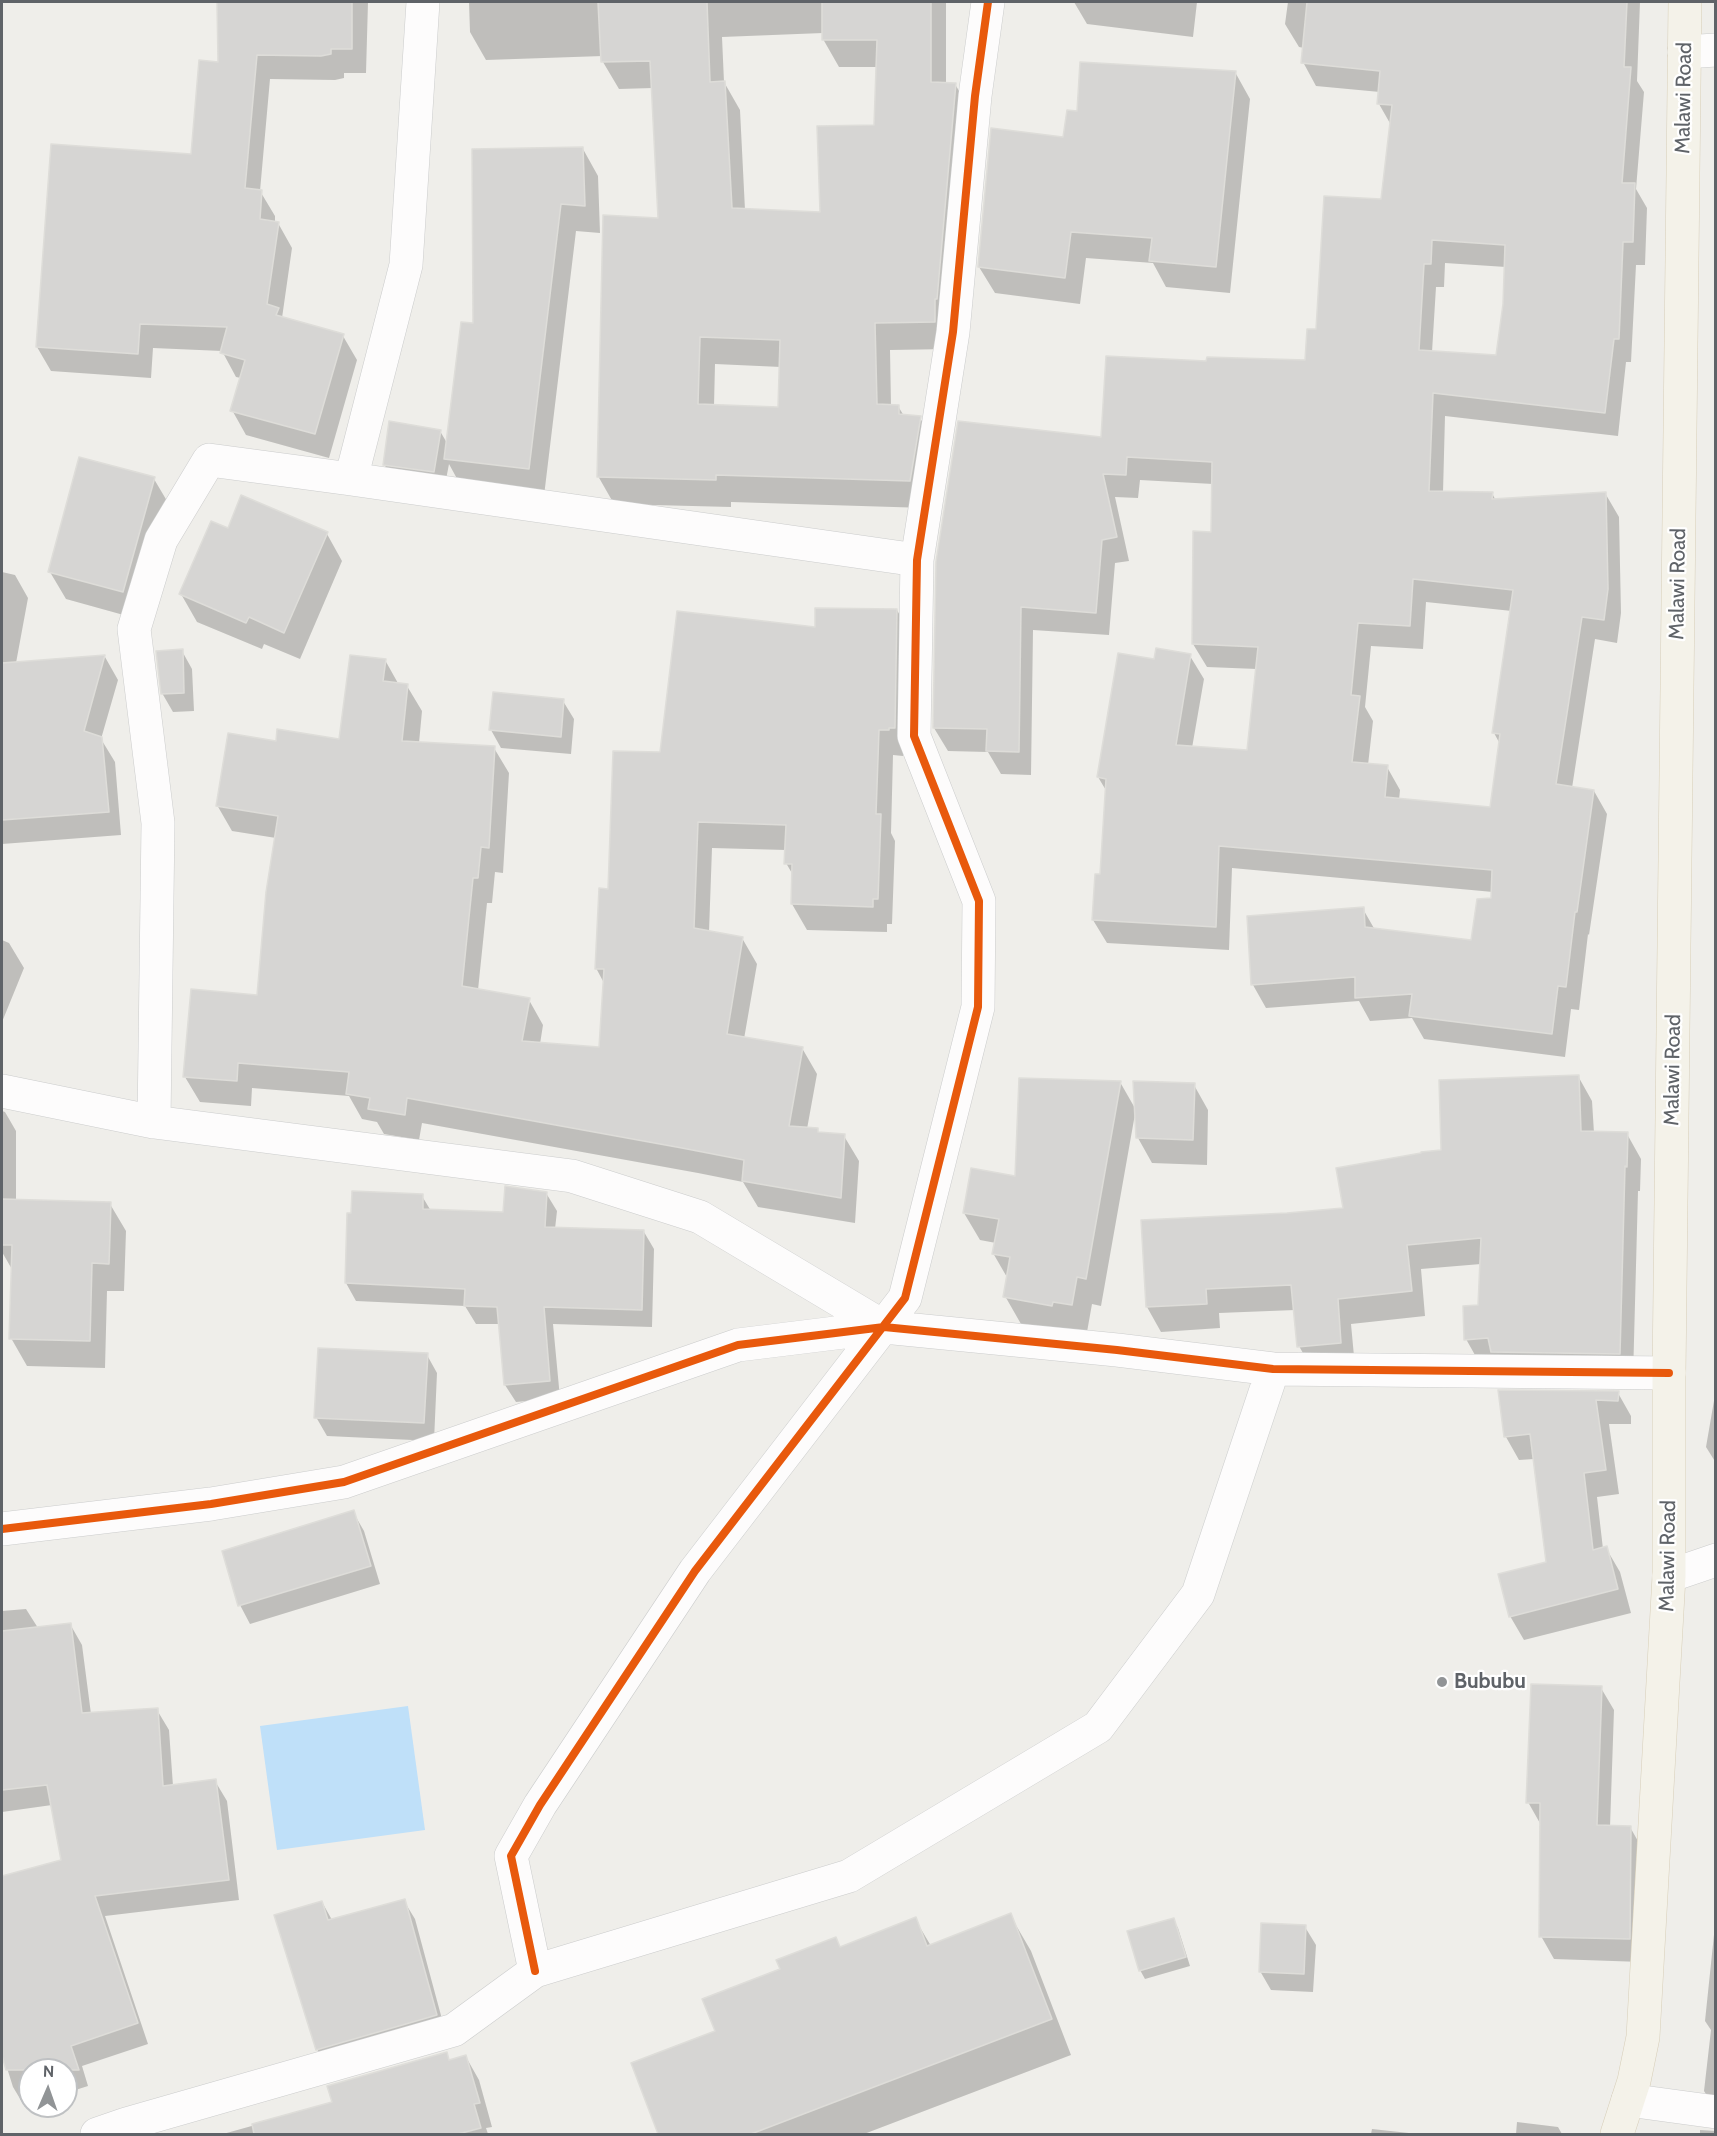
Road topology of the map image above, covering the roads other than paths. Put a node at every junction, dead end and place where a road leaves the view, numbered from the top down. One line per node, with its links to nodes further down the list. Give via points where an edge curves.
1 (423, 2): 5 (street, via 406,265)
2 (988, 2): 6 (street, via 975,96 953,332)
3 (1685, 2): 4 (main road, Malawi Road)
4 (1700, 51): 11 (main road, Malawi Road)
5 (351, 479): 6 (street); 8 (street, via 208,460 161,540 134,629 158,823)
6 (916, 560): 9 (street, via 914,736 979,901 978,1007 905,1298)
7 (2, 1091): 8 (street)
8 (154, 1122): 9 (street, via 572,1176 700,1217)
9 (884, 1327): 10 (street); 12 (street, via 738,1345 344,1482 211,1504); 15 (street, via 695,1571 540,1804 511,1856)
10 (1273, 1369): 11 (street); 15 (street, via 1198,1594 1098,1727 849,1876)
11 (1669, 1372): 14 (main road, Malawi Road)
12 (2, 1529)
13 (1716, 1560): 14 (street)
14 (1669, 1576): 17 (main road, Malawi Road, via 1643,2037)
15 (535, 1971): 18 (street, via 454,2030)
16 (1716, 2112): 17 (street)
17 (1624, 2122)
18 (98, 2134)

